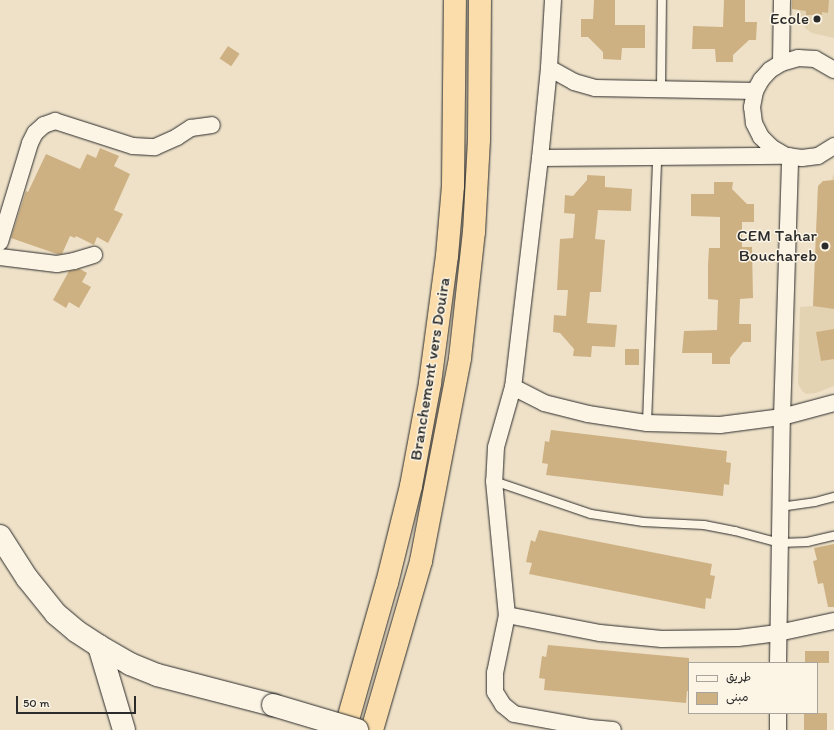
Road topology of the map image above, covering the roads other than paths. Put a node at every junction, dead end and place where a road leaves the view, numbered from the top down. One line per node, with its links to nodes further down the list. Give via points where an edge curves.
1 (455, 0): 36 (highway, Branchement vers Douira, via 452,186 447,256 430,383 411,486 389,576)
2 (480, 0): 38 (highway, via 479,148 474,232 460,358 421,561)
3 (553, 0): 7 (street)
4 (662, 0): 9 (lane)
5 (782, 0): 6 (street)
6 (781, 63): 8 (street, via 798,58 815,59); 10 (street, via 770,70)
7 (549, 68): 9 (street, via 574,82 595,88); 15 (street)
8 (834, 70)
9 (661, 89): 10 (street)
10 (755, 91): 13 (street, via 752,107 754,123 761,137 772,148)
11 (212, 125): 16 (street, via 191,128 155,146 133,146 55,121 44,125 35,133 30,143)
12 (834, 146): 13 (street, via 818,156)
13 (788, 156): 14 (street); 21 (street)
14 (657, 157): 15 (street); 22 (lane)
15 (540, 158): 19 (street)
16 (0, 242)
17 (94, 255): 18 (street, via 57,264)
18 (0, 257)
19 (513, 387): 22 (street, via 544,403 588,414); 23 (street, via 496,447)
20 (834, 404): 21 (street)
21 (782, 418): 22 (street, via 720,425); 25 (street)
22 (647, 423)
23 (494, 481): 28 (lane, via 591,514 643,522 704,525); 29 (street)
24 (834, 497): 25 (lane)
25 (780, 508): 28 (street)
26 (0, 536): 32 (main road, via 27,578 56,614)
27 (834, 536): 28 (lane, via 807,542)
28 (780, 543): 31 (street)
29 (507, 615): 31 (street, via 600,633 662,639 738,638); 39 (street, via 495,673 496,692 503,705 514,714)
30 (834, 620): 31 (street)
31 (778, 633): 33 (street)
32 (99, 646): 35 (main road); 37 (main road, bridge, via 130,664 157,675)
33 (778, 662)
34 (778, 714): 40 (street)
35 (124, 730)
36 (345, 730)
37 (357, 730)
38 (372, 730)
39 (612, 730)
40 (778, 730)

